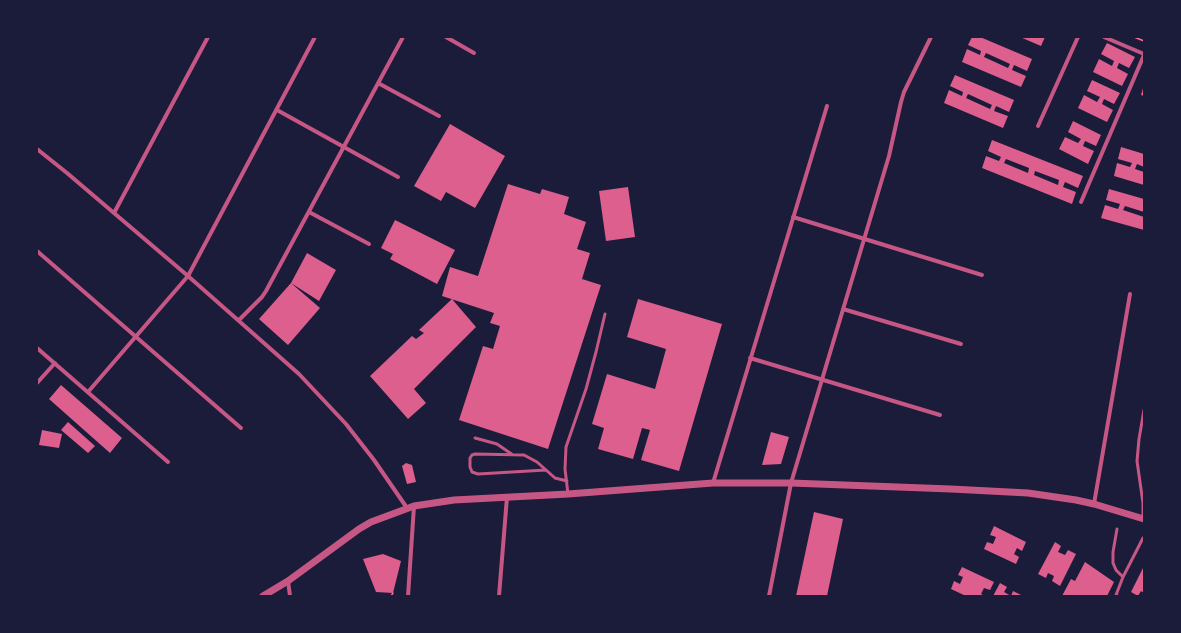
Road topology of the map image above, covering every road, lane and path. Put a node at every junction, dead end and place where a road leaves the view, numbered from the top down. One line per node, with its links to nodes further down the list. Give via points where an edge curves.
1 (208, 37): 22 (street)
2 (316, 37): 14 (street)
3 (403, 37): 12 (street)
4 (446, 37): 10 (street)
5 (931, 37): 24 (street, via 904,92 889,156)
6 (1078, 37): 16 (street)
7 (1104, 37): 11 (street)
8 (1134, 37): 9 (path)
9 (1144, 41)
10 (474, 52)
11 (1144, 55): 20 (street)
12 (378, 83): 15 (street); 17 (street)
13 (827, 106): 23 (street)
14 (276, 110): 17 (street); 28 (street)
15 (439, 116)
16 (1038, 126)
17 (344, 147): 19 (street); 21 (street)
18 (37, 149): 22 (street)
19 (398, 177)
20 (1081, 202)
21 (309, 212): 25 (street); 32 (street, via 266,292)
22 (114, 213): 28 (street)
23 (793, 217): 24 (street); 36 (street)
24 (864, 239): 27 (street); 30 (street)
25 (369, 244)
26 (37, 251): 33 (street)
27 (982, 275)
28 (188, 276): 32 (street); 33 (street)
29 (1130, 294): 53 (street)
30 (843, 310): 34 (street); 38 (street)
31 (605, 314): 48 (lane, via 586,389 566,447)
32 (239, 320): 54 (street, via 299,374 342,420)
33 (136, 337): 40 (street); 43 (street)
34 (961, 344)
35 (37, 348): 37 (street)
36 (750, 358): 38 (street); 49 (street)
37 (55, 363): 39 (street); 40 (street)
38 (822, 380): 42 (street); 50 (street)
39 (37, 383)
40 (88, 392): 46 (street)
41 (1144, 410): 55 (lane, via 1137,461)
42 (940, 414)
43 (241, 428)
44 (475, 438): 45 (lane, via 497,444)
45 (513, 455): 47 (lane, via 524,455); 47 (lane, via 472,455 472,472 478,474)
46 (168, 462)
47 (546, 470): 48 (lane, via 555,478)
48 (567, 481): 51 (lane)
49 (713, 483): 50 (street); 51 (street)
50 (791, 483): 53 (street, via 1021,493); 66 (street)
51 (568, 494): 52 (street)
52 (507, 497): 54 (street, via 454,500); 65 (street)
53 (1094, 504): 55 (street)
54 (411, 507): 59 (street, via 359,529); 64 (street)
55 (1144, 519)
56 (1118, 529): 58 (lane, via 1113,563)
57 (1143, 538): 58 (lane)
58 (1123, 577): 67 (lane)
59 (288, 581): 61 (street); 62 (street)
60 (393, 593): 63 (path)
61 (263, 596)
62 (290, 596)
63 (391, 596)
64 (408, 596)
65 (499, 596)
66 (769, 596)
67 (1116, 596)

